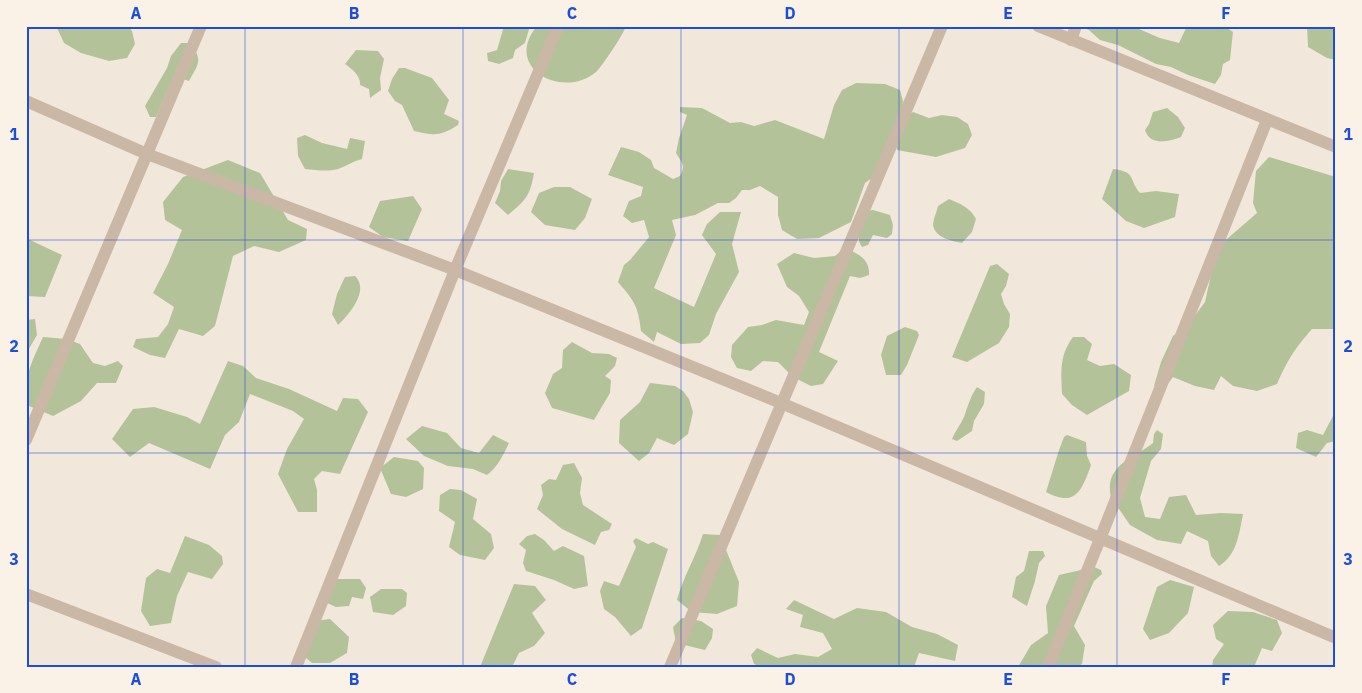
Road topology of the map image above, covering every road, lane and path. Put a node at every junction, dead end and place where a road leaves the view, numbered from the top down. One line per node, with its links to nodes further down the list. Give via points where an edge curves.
1 (200, 26): 10 (street)
2 (558, 26): 11 (street)
3 (942, 26): 12 (street)
4 (1038, 26): 6 (street)
5 (1076, 26): 6 (street)
6 (1071, 40): 8 (street)
7 (26, 101): 10 (street)
8 (1267, 120): 9 (street); 14 (street)
9 (1336, 147)
10 (147, 154): 11 (street); 13 (street)
11 (455, 270): 12 (street); 18 (street)
12 (781, 403): 14 (street); 19 (street)
13 (26, 440)
14 (1100, 539): 16 (street); 20 (street)
15 (26, 594): 17 (street)
16 (1336, 638)
17 (216, 667)
18 (296, 667)
19 (670, 667)
20 (1048, 667)

